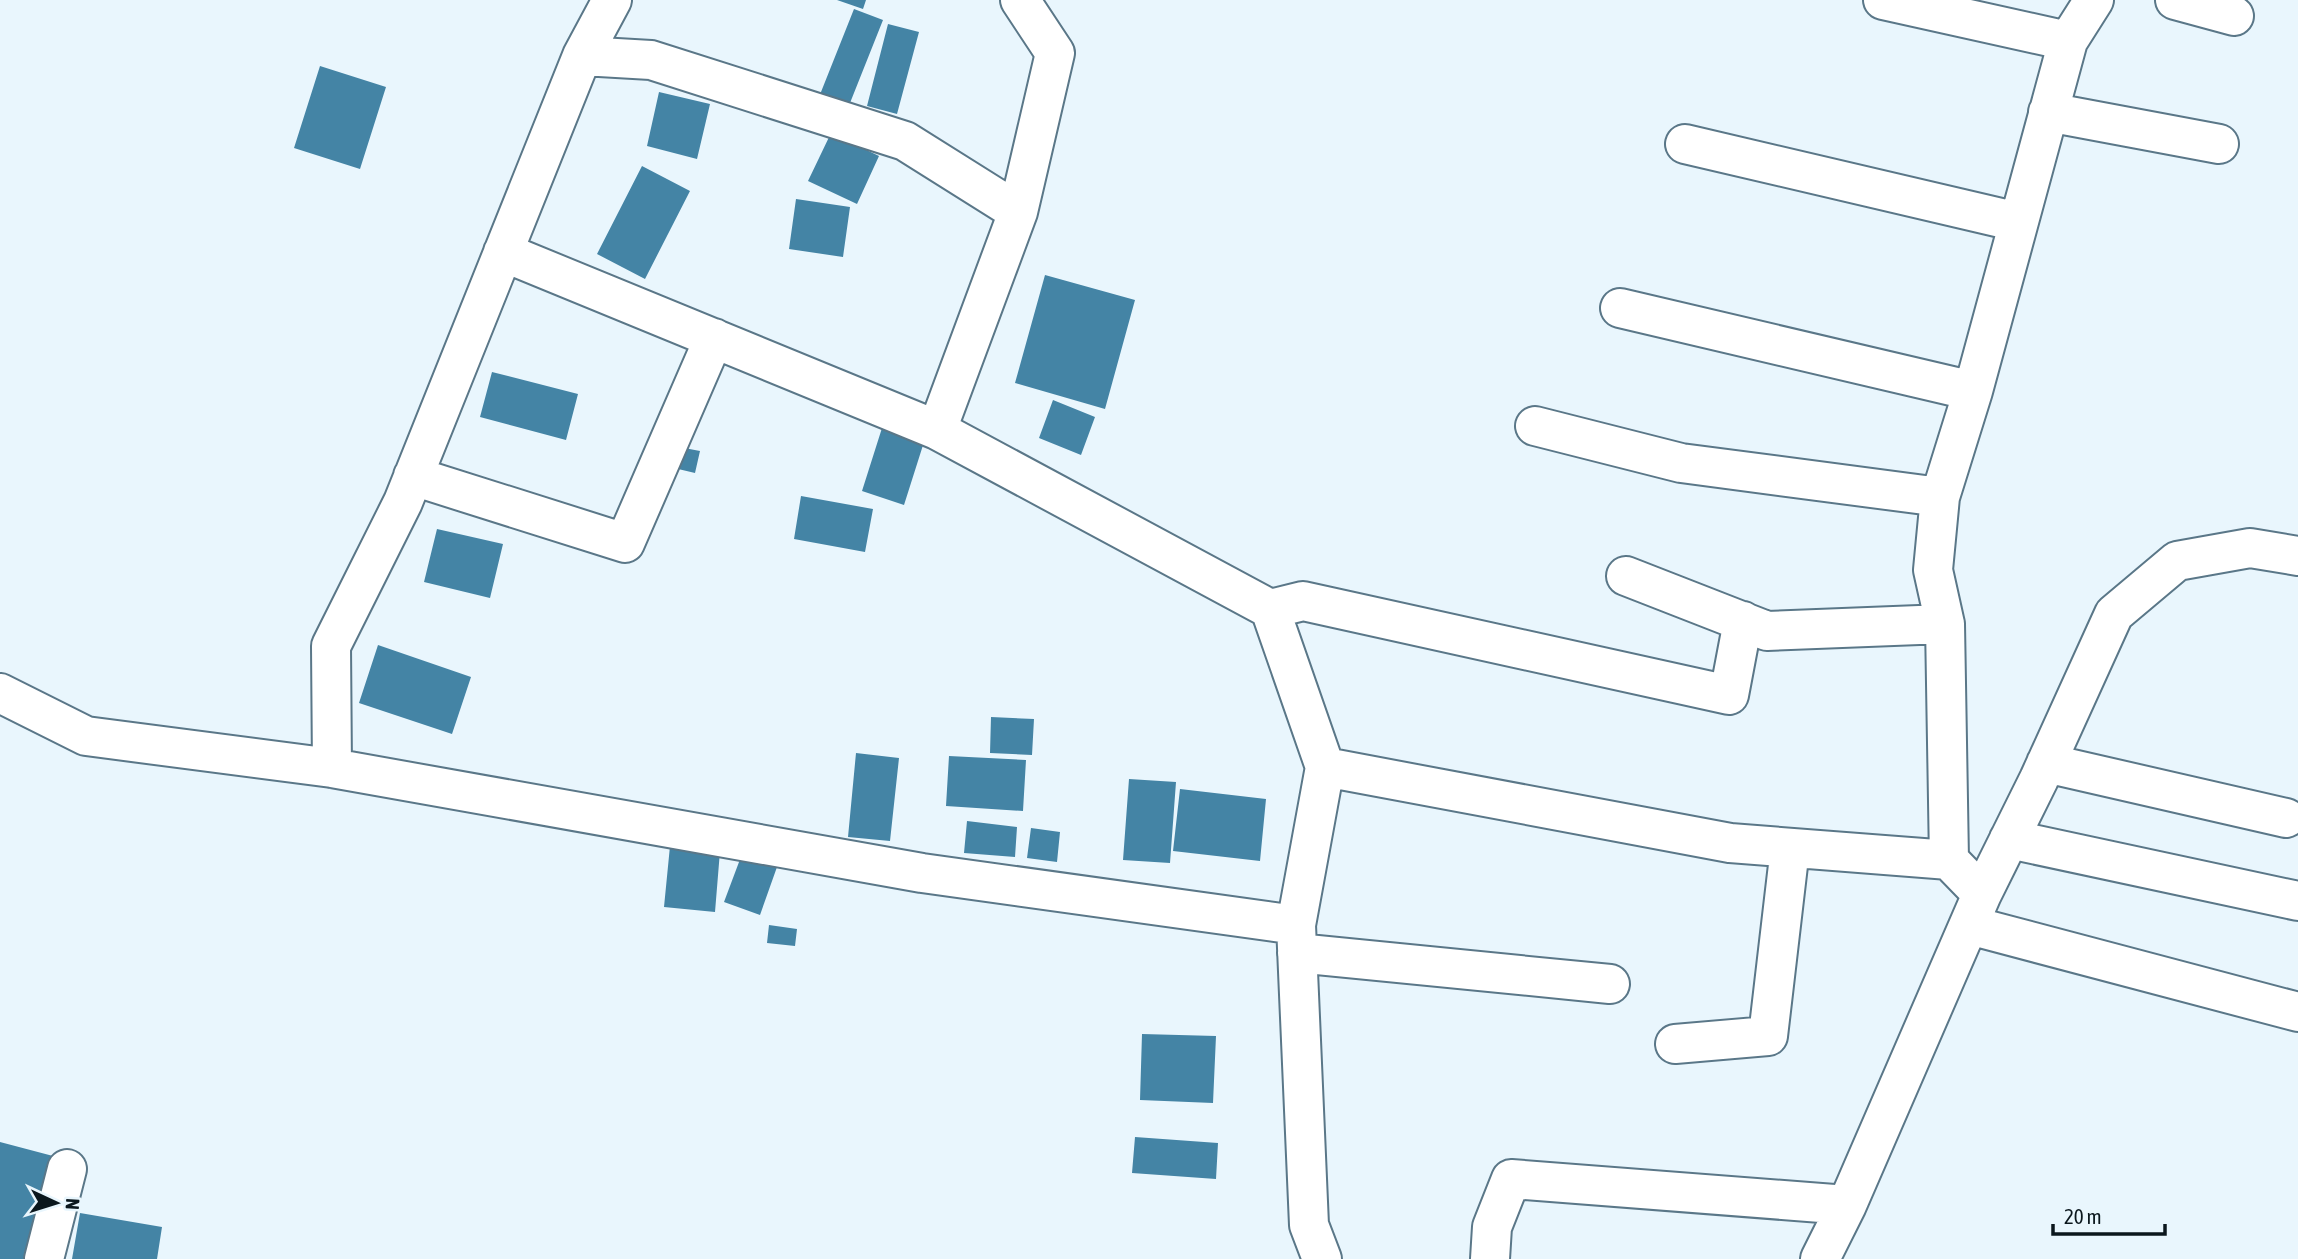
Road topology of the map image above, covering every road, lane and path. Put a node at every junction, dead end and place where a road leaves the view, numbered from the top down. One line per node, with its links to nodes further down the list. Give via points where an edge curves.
1 (612, 0): 8 (street)
2 (1020, 0): 12 (street, via 1055,53)
3 (1883, 0): 7 (street)
4 (2094, 0): 7 (street)
5 (2175, 0): 6 (street)
6 (2234, 16)
7 (2068, 41): 9 (street)
8 (582, 55): 12 (street, via 651,60 905,141); 14 (street)
9 (2048, 112): 11 (street); 13 (street)
10 (1685, 144): 13 (street)
11 (2219, 144)
12 (1018, 212): 19 (street)
13 (2018, 222): 17 (street)
14 (503, 251): 16 (street); 20 (street)
15 (1620, 308): 17 (street)
16 (715, 338): 19 (street); 20 (street, via 625,543)
17 (1973, 391): 21 (street)
18 (1535, 426): 21 (street, via 1681,463)
19 (937, 430): 24 (street)
20 (413, 476): 30 (street, via 331,646)
21 (1940, 497): 26 (street, via 1933,570)
22 (2298, 556): 28 (street, via 2250,548 2177,561 2114,614)
23 (1626, 576): 25 (street)
24 (1270, 609): 25 (street, via 1303,601 1729,695); 29 (street)
25 (1743, 621): 26 (street, via 1768,631)
26 (1945, 624): 34 (street)
27 (0, 693): 30 (street, via 86,736)
28 (2046, 763): 31 (street); 32 (street)
29 (1325, 767): 33 (street, via 1730,843); 37 (street)
30 (332, 768): 37 (street)
31 (2286, 818)
32 (2009, 839): 35 (street); 36 (street)
33 (1790, 848): 34 (street); 40 (street, via 1768,1036)
34 (1949, 860): 36 (street)
35 (2298, 901)
36 (1975, 909): 39 (street); 42 (street)
37 (1296, 939): 38 (street); 44 (street, via 1309,1225)
38 (1611, 984)
39 (2298, 1012)
40 (1675, 1044)
41 (67, 1169): 43 (street)
42 (1847, 1205): 45 (street, via 1511,1179 1492,1227); 46 (street)
43 (44, 1259)
44 (1322, 1259)
45 (1490, 1259)
46 (1820, 1259)

